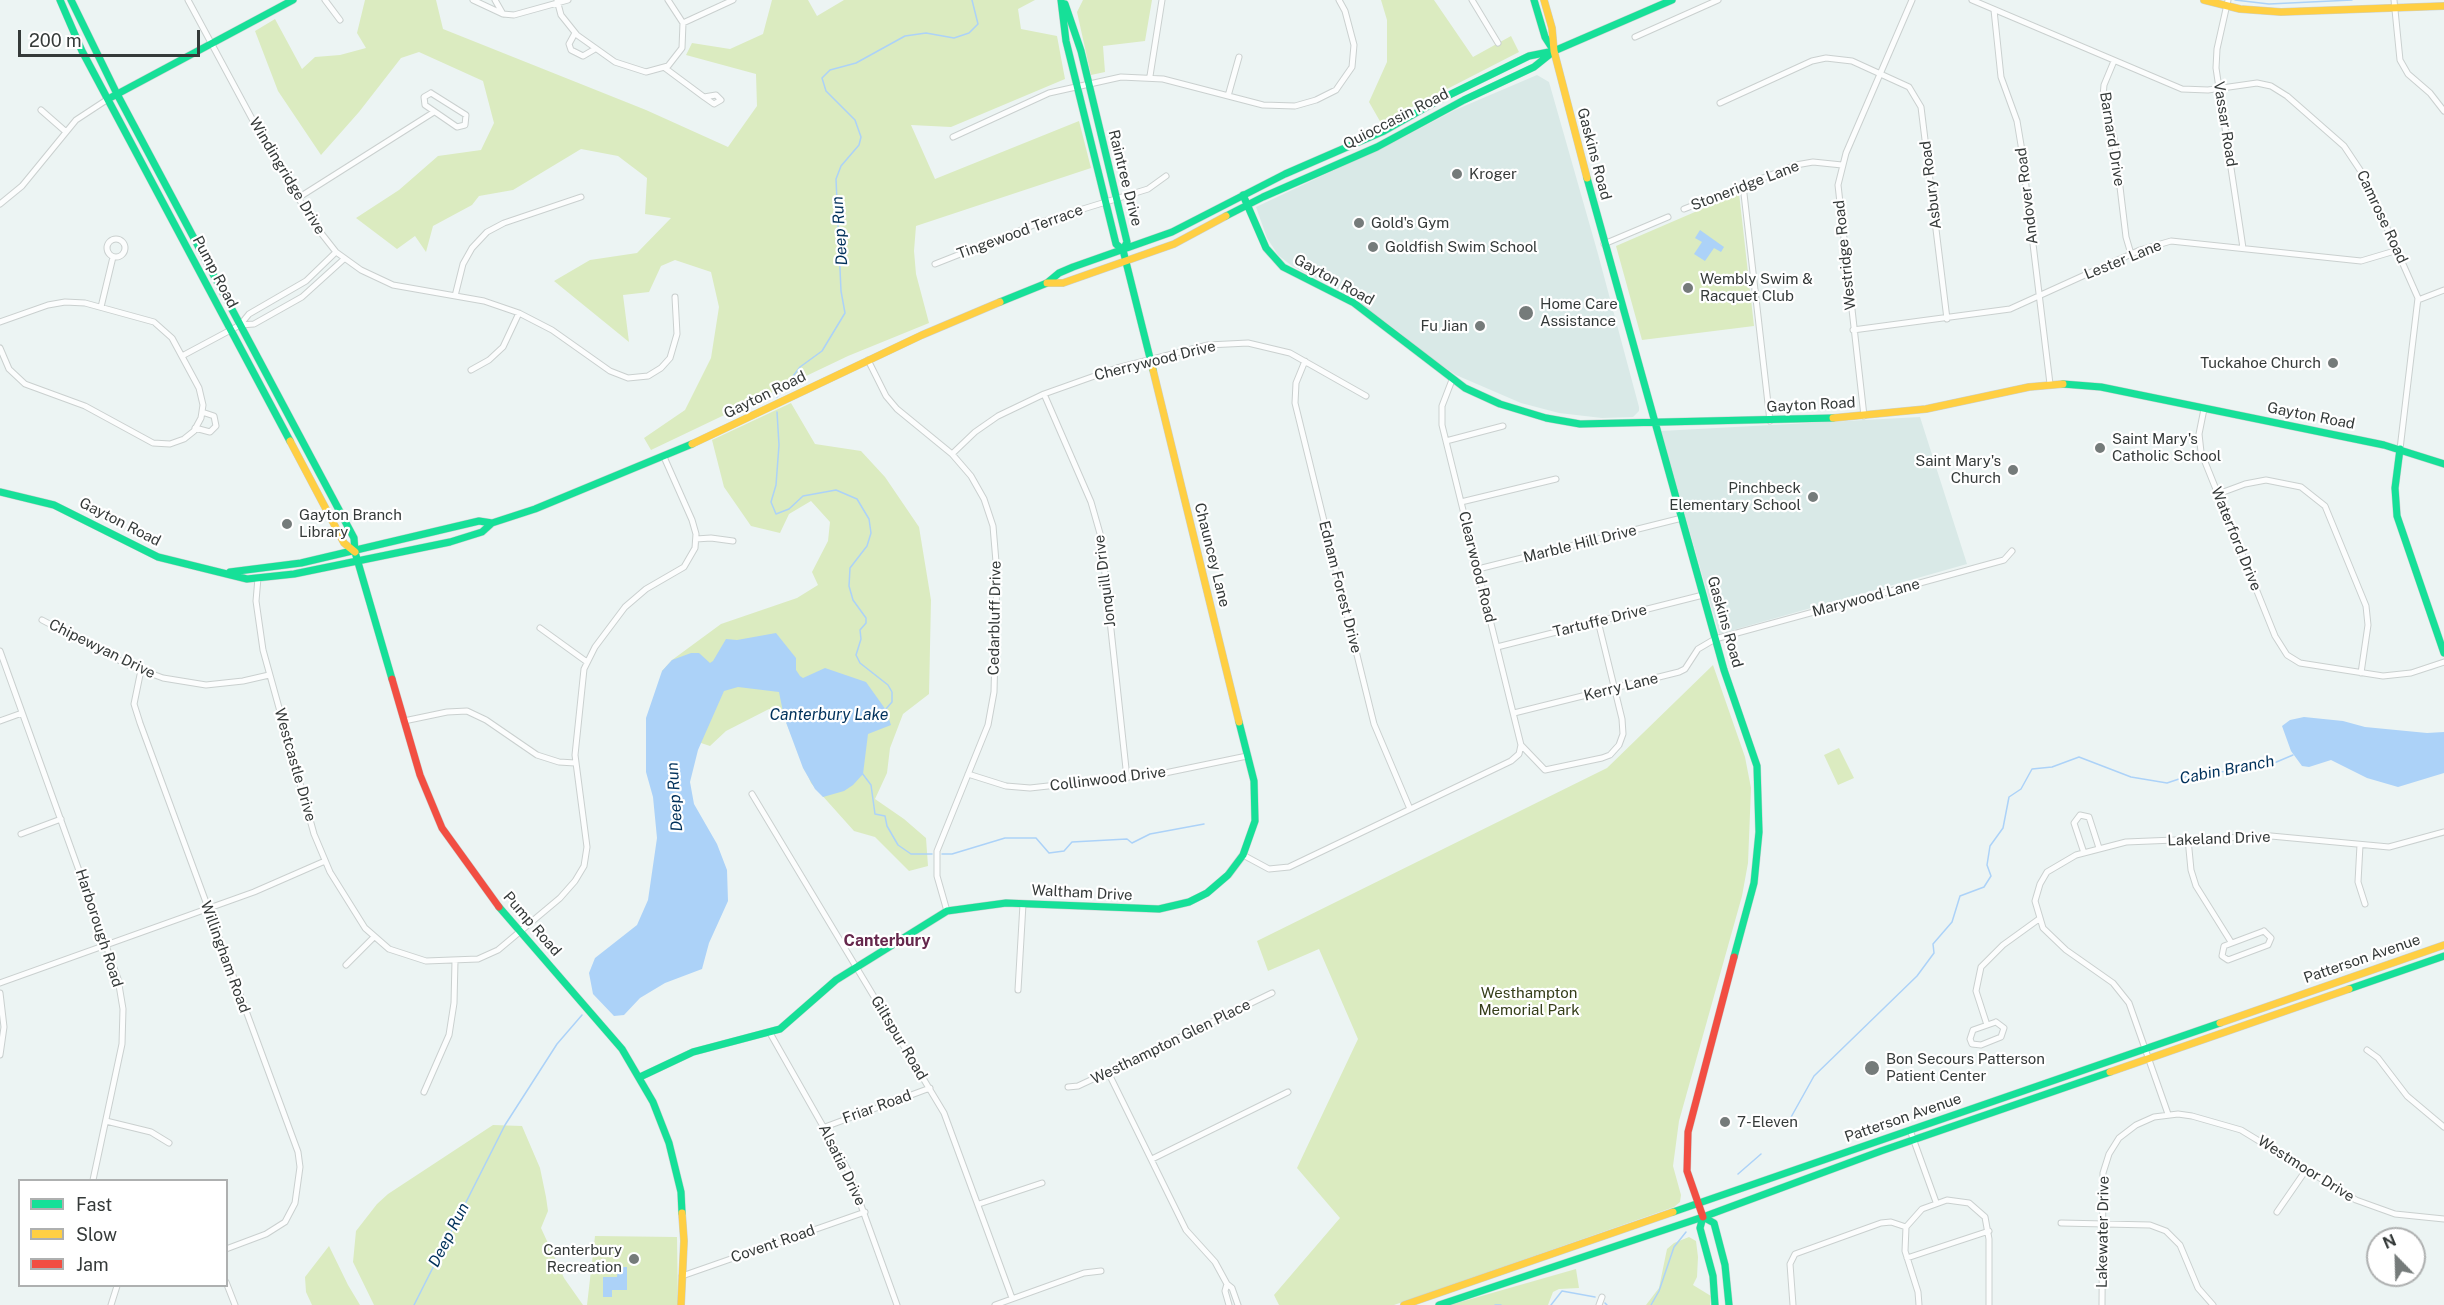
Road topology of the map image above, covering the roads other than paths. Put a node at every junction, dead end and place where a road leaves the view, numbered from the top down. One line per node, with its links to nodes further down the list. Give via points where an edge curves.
1 (60, 0): 47 (main road, Pump Road)
2 (71, 0): 44 (main road, Pump Road)
3 (188, 0): 33 (street, Windingridge Drive)
4 (293, 0): 33 (main road)
5 (325, 0): 28 (street)
6 (473, 0): 27 (street)
7 (495, 0): 27 (street)
8 (568, 0): 22 (street)
9 (733, 0): 29 (street)
10 (1062, 0): 41 (main road, Raintree Drive, via 1077,37); 42 (main road, Raintree Drive, via 1066,41)
11 (1162, 0): 40 (street)
12 (1339, 0): 45 (street, via 1354,54 1349,74 1336,90 1308,103 1282,107)
13 (1472, 0): 32 (street)
14 (1534, 0): 35 (main road, Gaskins Road, via 1545,37)
15 (1544, 0): 35 (main road, Gaskins Road)
16 (1672, 0): 35 (main road, Quioccasin Road)
17 (1718, 0): 31 (street)
18 (1912, 0): 39 (street, Westridge Road)
19 (1972, 0): 26 (street, Camrose Road)
20 (2204, 0): 23 (main road)
21 (671, 1): 29 (street)
22 (557, 2): 27 (street, via 514,15); 30 (street, via 561,15)
23 (2227, 3): 24 (main road, via 2281,12); 43 (street, Vassar Road, via 2217,50)
24 (2394, 3): 25 (main road); 50 (street, via 2397,52 2402,65)
25 (2444, 6)
26 (1994, 10): 37 (street, Camrose Road); 79 (street, Andover Road, via 2001,77 2017,121)
27 (503, 14)
28 (340, 20)
29 (683, 23): 38 (street, via 682,48)
30 (575, 33): 34 (street); 34 (street, via 569,44 571,50 583,56)
31 (1635, 37)
32 (1498, 43)
33 (211, 44): 44 (main road); 59 (street, Windingridge Drive)
34 (595, 49): 38 (street, via 637,71)
35 (1554, 51): 57 (main road, Quioccasin Road, via 1529,56 1384,131); 63 (main road, Quioccasin Road, via 1534,67 1377,147); 66 (main road, Gaskins Road)
36 (1239, 57): 45 (street)
37 (2114, 61): 43 (street, Camrose Road, via 2182,89); 71 (street, Barnard Drive, via 2103,96 2114,136)
38 (665, 68): 46 (street)
39 (1880, 73): 48 (street, Asbury Road, via 1852,61 1826,58); 54 (street, Westridge Road); 84 (street, Asbury Road, via 1909,87 1922,107)
40 (1150, 76): 41 (street); 45 (street)
41 (1088, 83): 42 (street); 60 (main road, Raintree Drive)
42 (1077, 86): 53 (street, via 1033,99); 61 (main road, Raintree Drive)
43 (2220, 88): 67 (street, Vassar Road); 69 (street, Camrose Road, via 2257,83 2271,86 2336,138 2364,176)
44 (117, 94): 47 (main road); 86 (main road, Pump Road)
45 (1228, 96)
46 (704, 98)
47 (108, 99): 52 (street); 87 (main road, Pump Road)
48 (1720, 103)
49 (41, 110): 52 (street)
50 (2444, 111)
51 (434, 112): 51 (street, via 457,127 466,123 466,115 431,93 424,103); 59 (street)
52 (65, 131): 62 (street, via 22,186)
53 (953, 137)
54 (1842, 165): 56 (street, Stoneridge Lane, via 1796,165); 88 (street, Westridge Road, via 1838,199)
55 (1166, 176): 60 (street, Tingewood Terrace, via 1156,186)
56 (1743, 185): 64 (street, Stoneridge Lane); 102 (street)
57 (1243, 195): 63 (main road, Gayton Road); 68 (main road, Gayton Road, via 1172,232)
58 (581, 197): 78 (street, via 487,232 463,264)
59 (298, 198): 70 (street, Windingridge Drive)
60 (1116, 198): 61 (street, Tingewood Terrace); 68 (main road, Raintree Drive, via 1127,242)
61 (1106, 201): 68 (main road, Raintree Drive, via 1116,244); 75 (street, Tingewood Terrace)
62 (0, 204)
63 (1248, 206): 74 (main road, Gayton Road, via 1174,244); 95 (main road, Gayton Road, via 1266,248 1283,267 1353,303)
64 (1684, 209)
65 (1668, 217): 66 (street)
66 (1604, 244): 103 (main road, Gaskins Road)
67 (2243, 248): 69 (street, Lester Lane, via 2361,261); 71 (street, Lester Lane, via 2171,241)
68 (1123, 250): 74 (main road, Chauncey Lane); 76 (main road, Gayton Road, via 1059,273)
69 (2398, 250): 81 (street, Camrose Road)
70 (336, 252): 73 (street, Windingridge Drive); 86 (street, via 306,281 249,314)
71 (2131, 254): 79 (street, Lester Lane)
72 (113, 257): 82 (street)
73 (344, 259): 78 (street, Windingridge Drive, via 393,285); 86 (street, via 302,297 254,324)
74 (1126, 261): 76 (main road, Gayton Road, via 1063,283); 92 (main road, Chauncey Lane)
75 (934, 264)
76 (1047, 283): 91 (main road, Gayton Road)
77 (2444, 290): 81 (street)
78 (455, 296): 83 (street, Windingridge Drive)
79 (2038, 296): 84 (street, Lester Lane, via 2010,309); 96 (street, Andover Road)
80 (675, 297): 83 (street, Windingridge Drive, via 677,334 670,358 656,372 634,379 610,371 552,330)
81 (2418, 300): 107 (street, Camrose Road)
82 (101, 307): 85 (street, via 56,303); 90 (street, via 154,322 172,338)
83 (519, 313): 94 (street, via 503,347)
84 (1947, 319): 88 (street, Lester Lane)
85 (0, 322)
86 (240, 325): 87 (street); 120 (main road, Pump Road, via 354,538)
87 (231, 330): 90 (street); 120 (main road, Pump Road, via 344,543)
88 (1853, 330): 101 (street, Westridge Road)
89 (0, 348): 105 (street, via 9,369 25,384 85,406 153,443 176,442)
90 (182, 356): 100 (street, via 199,388)
91 (868, 360): 108 (street, Cedarbluff Drive, via 897,409); 109 (main road, Gayton Road)
92 (1150, 360): 93 (street, Cherrywood Drive, via 1208,345 1234,343 1272,347); 97 (street, Cherrywood Drive); 144 (main road, Chauncey Lane)
93 (1305, 361): 98 (street, Cherrywood Drive); 149 (street, Ednam Forest Drive, via 1296,383 1295,403 1371,715)
94 (471, 370)
95 (1452, 380): 103 (main road, Gayton Road, via 1500,404 1546,418 1591,424); 106 (street, Clearwood Road, via 1441,413)
96 (2050, 384): 99 (main road, Gayton Road, via 2101,387); 101 (main road, Gayton Road)
97 (1044, 394): 108 (street, Cherrywood Drive, via 998,416); 147 (street, Jonquill Drive, via 1091,502 1101,537)
98 (1366, 396)
99 (2204, 409): 107 (main road, Gayton Road); 113 (street, Waterford Drive, via 2200,445)
100 (202, 412): 105 (street); 105 (street, via 214,416 216,426 210,432)
101 (1864, 416): 102 (main road, Gayton Road)
102 (1770, 421): 103 (main road, Gayton Road)
103 (1655, 424): 115 (main road, Gaskins Road)
104 (1503, 426): 106 (street)
105 (195, 428)
106 (1446, 441): 114 (street, Clearwood Road)
107 (2400, 449): 110 (main road, Gayton Road); 132 (main road, via 2395,488 2397,516)
108 (952, 454): 146 (street, Cedarbluff Drive, via 984,498 996,546 993,700 988,725)
109 (664, 457): 116 (main road, Gayton Road); 117 (street, via 692,520)
110 (2444, 464)
111 (1556, 479): 114 (street)
112 (0, 492): 123 (main road, Gayton Road, via 54,505 158,557)
113 (2217, 494): 136 (street, Waterford Drive, via 2282,649 2297,661); 136 (street, via 2266,480 2301,487 2325,506 2366,606 2368,625)
114 (1461, 502): 122 (street, Clearwood Road)
115 (1682, 518): 122 (street, Marble Hill Drive); 125 (main road, Gaskins Road)
116 (492, 523): 120 (main road, Gayton Road, via 479,521); 121 (main road, Gayton Road, via 482,532 459,539)
117 (696, 539): 118 (street); 133 (street, via 687,564 625,607)
118 (733, 542)
119 (2012, 550): 129 (street, Marywood Lane, via 2004,560)
120 (355, 552): 121 (main road, Pump Road); 123 (main road, Gayton Road)
121 (359, 561): 124 (main road, Gayton Road); 142 (main road, Pump Road)
122 (1478, 569): 130 (street, Clearwood Road)
123 (230, 572): 124 (main road, Gayton Road, via 247,579)
124 (258, 578): 137 (street, Westcastle Drive, via 257,619)
125 (1703, 595): 127 (street, Tartuffe Drive); 129 (main road, Gaskins Road)
126 (42, 620): 135 (street, Chipewyan Drive)
127 (1598, 621): 130 (street, Tartuffe Drive); 138 (street)
128 (540, 628): 133 (street)
129 (1715, 639): 138 (street, Kerry Lane, via 1698,649 1682,671); 201 (main road, Gaskins Road, via 1757,766 1759,832 1754,883 1689,1122 1687,1163)
130 (1497, 647): 140 (street, Clearwood Road)
131 (0, 651): 139 (street, Harborough Road)
132 (2444, 654)
133 (587, 662): 145 (street, Westcastle Drive)
134 (2444, 662): 136 (street, via 2400,675)
135 (141, 670): 137 (street, Chipewyan Drive, via 206,685); 161 (street, Willingham Road, via 134,704)
136 (2361, 673)
137 (269, 675): 158 (street, Westcastle Drive)
138 (1614, 688): 140 (street, Kerry Lane); 143 (street, via 1623,734 1610,755 1545,770)
139 (22, 713): 141 (street); 150 (street, Harborough Road)
140 (1514, 713): 143 (street, Clearwood Road)
141 (0, 721)
142 (404, 721): 145 (street, via 447,711 467,711 537,755); 164 (main road, Pump Road, via 423,784 449,840 484,890)
143 (1521, 745): 149 (street, Clearwood Road, via 1520,754 1511,761)
144 (1247, 756): 147 (street, Collinwood Drive); 157 (main road, Chauncey Lane, via 1256,808 1253,833)
145 (575, 763): 164 (street, Westcastle Drive, via 587,847 585,861 568,890)
146 (968, 774): 147 (street, Collinwood Drive, via 1015,788); 162 (street, Cedarbluff Drive, via 937,851 937,876)
147 (1127, 778)
148 (752, 794): 172 (street, Giltspur Road)
149 (1410, 809): 157 (street, via 1282,870 1269,869)
150 (61, 819): 152 (street); 167 (street, Harborough Road)
151 (2444, 832): 154 (street, Lakeland Drive, via 2395,847)
152 (21, 834)
153 (2188, 839): 154 (street, Lakeland Drive, via 2271,837); 155 (street, Lakeland Drive, via 2126,842); 166 (street, via 2196,886)
154 (2361, 845): 160 (street, via 2358,882)
155 (2099, 848): 156 (street, Lakeland Drive); 156 (street, via 2089,817 2080,815 2074,823)
156 (2084, 853): 163 (street, Lakeland Drive, via 2056,865 2040,884 2035,902)
157 (1243, 855): 159 (main road, Waltham Drive, via 1213,889 1171,907 1148,910)
158 (325, 861): 161 (street); 165 (street, Westcastle Drive)
159 (1023, 904): 162 (main road, Waltham Drive); 174 (street)
160 (2365, 904)
161 (207, 909): 167 (street); 211 (street, Willingham Road, via 298,1152 299,1180 292,1212 278,1228)
162 (947, 911): 172 (main road, Waltham Drive)
163 (2039, 919): 177 (street, via 1981,967 1976,991); 179 (street, via 2066,950 2113,982 2128,1003)
164 (521, 931): 170 (street, Westcastle Drive, via 489,955); 184 (main road, Pump Road, via 622,1049)
165 (374, 937): 170 (street, Westcastle Drive, via 389,949 412,958); 171 (street)
166 (2230, 942): 166 (street, via 2221,951 2226,959 2268,945 2271,938 2264,931)
167 (107, 944): 173 (street); 190 (street, Harborough Road, via 118,979 123,1024)
168 (2444, 945): 179 (main road, Patterson Avenue)
169 (2444, 956): 182 (main road, Patterson Avenue)
170 (454, 961): 187 (street, via 449,1035)
171 (346, 965)
172 (855, 966): 178 (main road, Waltham Drive, via 785,1026); 186 (street, Giltspur Road)
173 (0, 983)
174 (1018, 990)
175 (0, 993): 181 (street, via 4,1027)
176 (1272, 993): 183 (street, Westhampton Glen Place)
177 (1987, 1024): 177 (street, via 2000,1023 2003,1036 1981,1045 1972,1044 1973,1030)
178 (770, 1033): 184 (main road, Waltham Drive, via 693,1052); 191 (street, Alsatia Drive)
179 (2146, 1048): 182 (street); 193 (main road, Patterson Avenue)
180 (2367, 1050): 192 (street, via 2378,1058 2407,1096)
181 (0, 1055)
182 (2150, 1058): 189 (street); 194 (main road, Patterson Avenue)
183 (1108, 1072): 185 (street, Westhampton Glen Place); 196 (street)
184 (640, 1077): 214 (main road, Pump Road, via 665,1131 677,1172 683,1217)
185 (1068, 1087)
186 (930, 1088): 191 (street, Friar Road); 202 (street, Giltspur Road, via 951,1126)
187 (424, 1092)
188 (1288, 1092): 196 (street)
189 (2169, 1114): 197 (street, Westmoor Drive, via 2211,1120 2241,1130); 208 (street, Lakewater Drive, via 2136,1125 2109,1154 2103,1173)
190 (106, 1121): 195 (street, via 151,1132); 198 (street, Harborough Road)
191 (825, 1127): 203 (street, Alsatia Drive, via 849,1172)
192 (2444, 1127)
193 (1910, 1130): 194 (street); 201 (main road, Patterson Avenue)
194 (1914, 1140): 200 (street); 205 (main road, Patterson Avenue)
195 (170, 1143)
196 (1152, 1159): 215 (street, via 1186,1230 1215,1262)
197 (2306, 1170): 204 (street); 206 (street, Westmoor Drive, via 2377,1209 2415,1218)
198 (93, 1179)
199 (1042, 1183): 202 (street)
200 (1936, 1202): 209 (street, via 1916,1214); 210 (street, via 1969,1203 1981,1212)
201 (1698, 1203): 205 (main road, Gaskins Road); 227 (main road, Patterson Avenue)
202 (979, 1204): 219 (street, Giltspur Road)
203 (864, 1212): 214 (street, Covent Road); 223 (street, Alsatia Drive)
204 (2277, 1212)
205 (1703, 1217): 228 (main road, Patterson Avenue); 230 (main road, via 1700,1228 1713,1276); 231 (main road, via 1714,1223 1727,1273)
206 (2444, 1219)
207 (2061, 1223): 208 (street)
208 (2102, 1224): 235 (street, Lakewater Drive); 236 (street, via 2150,1225 2166,1231 2180,1245 2198,1288)
209 (1906, 1227): 212 (street); 232 (street, via 1885,1222 1795,1254 1790,1264)
210 (1989, 1231): 212 (street); 234 (street)
211 (228, 1248)
212 (1907, 1258): 233 (street)
213 (1101, 1271): 219 (street, via 1084,1273)
214 (682, 1276): 222 (main road, Pump Road)
215 (1227, 1284): 225 (street); 226 (street)
216 (117, 1287): 220 (street)
217 (228, 1287): 221 (street)
218 (1602, 1297): 229 (street)
219 (1012, 1298): 224 (street)
220 (111, 1305)
221 (235, 1305)
222 (681, 1305)
223 (897, 1305)
224 (994, 1305)
225 (1229, 1305)
226 (1238, 1305)
227 (1404, 1305)
228 (1439, 1305)
229 (1599, 1305)
230 (1715, 1305)
231 (1730, 1305)
232 (1793, 1305)
233 (1919, 1305)
234 (1989, 1305)
235 (2102, 1305)
236 (2213, 1305)

